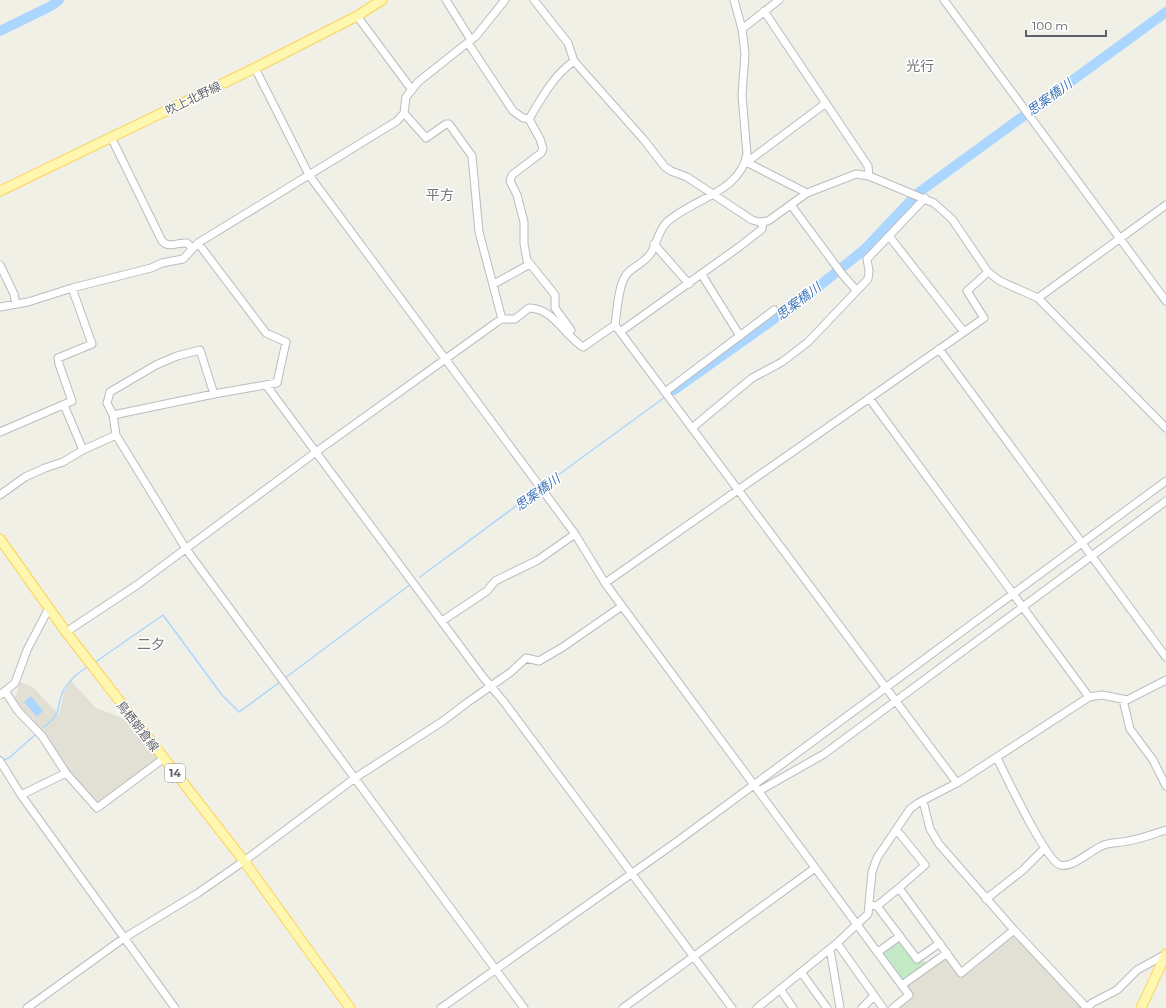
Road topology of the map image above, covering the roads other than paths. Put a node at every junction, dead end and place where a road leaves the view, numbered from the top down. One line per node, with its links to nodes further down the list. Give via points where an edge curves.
1 (382, 0): 9 (main road, 吹上北野線)
2 (446, 0): 11 (street)
3 (505, 0): 11 (street)
4 (534, 0): 12 (street, via 568,43)
5 (734, 0): 10 (street)
6 (779, 0): 8 (street)
7 (944, 0): 30 (street)
8 (764, 11): 10 (street); 15 (street)
9 (357, 16): 13 (main road, 吹上北野線); 14 (street)
10 (742, 30): 19 (street, via 745,54 742,95)
11 (470, 41): 14 (street, via 433,69); 17 (street, via 513,110 523,118)
12 (574, 61): 17 (street, via 548,87); 24 (street, via 665,166)
13 (255, 68): 18 (main road, 吹上北野線); 20 (street)
14 (412, 90): 16 (street, via 406,97)
15 (826, 103): 19 (street); 21 (street, via 868,166)
16 (404, 113): 20 (street, via 397,121); 37 (street, via 426,138 449,124 471,152 479,232)
17 (529, 119): 33 (street, via 543,149 512,175 510,181 517,195 524,222 524,244)
18 (111, 137): 22 (main road, 吹上北野線); 32 (street, via 165,245 187,243)
19 (746, 161): 23 (street); 24 (street, via 735,179)
20 (308, 175): 32 (street); 53 (street)
21 (869, 176): 23 (street, via 856,174); 25 (street)
22 (0, 191)
23 (807, 193): 26 (street)
24 (712, 194): 28 (street, via 752,220); 31 (street, via 667,223 659,232)
25 (925, 198): 29 (street); 35 (street, via 946,212)
26 (791, 205): 28 (street); 40 (street)
27 (1166, 205): 30 (street)
28 (763, 222): 36 (street, via 762,229)
29 (889, 236): 40 (street, via 866,259 868,279); 49 (street)
30 (1120, 238): 41 (street); 42 (street)
31 (654, 244): 38 (street); 47 (street, via 644,262 627,274 623,281)
32 (195, 246): 39 (street, via 183,259); 54 (street, via 266,333 286,342 277,383)
33 (530, 264): 37 (street); 50 (street, via 554,295 555,308 571,330)
34 (0, 265): 43 (street)
35 (988, 272): 41 (street, via 1000,281); 49 (street, via 967,291 984,318)
36 (702, 275): 38 (street); 51 (street)
37 (494, 284): 46 (street)
38 (689, 284): 48 (street)
39 (72, 288): 43 (street); 58 (street, via 92,344 58,358 72,399)
40 (856, 290): 60 (street, via 818,333 798,351 752,378)
41 (1038, 298): 61 (street)
42 (1166, 301)
43 (16, 304): 44 (street)
44 (0, 307)
45 (774, 310): 51 (street)
46 (502, 320): 50 (street, via 515,319 532,308 545,313); 53 (street)
47 (615, 326): 48 (street); 50 (street, via 583,347)
48 (620, 332): 56 (street)
49 (964, 332): 52 (street)
50 (567, 333)
51 (740, 336): 56 (street)
52 (939, 349): 57 (street); 72 (street)
53 (446, 360): 65 (street); 70 (street)
54 (266, 385): 55 (street); 65 (street)
55 (214, 394): 59 (street); 59 (street, via 200,350 156,365 114,389 108,396 107,403)
56 (667, 394): 60 (street)
57 (869, 398): 67 (street); 76 (street)
58 (64, 405): 62 (street); 64 (street)
59 (113, 415): 63 (street)
60 (692, 428): 67 (street)
61 (1166, 428)
62 (0, 432)
63 (116, 435): 64 (street); 73 (street)
64 (83, 450): 68 (street, via 63,462 25,477)
65 (316, 452): 73 (street); 80 (street)
66 (1166, 481): 72 (street)
67 (739, 490): 75 (street); 85 (street)
68 (0, 495)
69 (1166, 501): 74 (street)
70 (575, 534): 75 (street); 80 (street, via 534,563 495,581 487,592)
71 (0, 539): 79 (main road, 鳥栖朝倉線 / 14)
72 (1081, 542): 74 (street); 76 (street)
73 (186, 549): 81 (street); 94 (street)
74 (1091, 556): 78 (street); 82 (street)
75 (605, 583): 77 (street)
76 (1013, 593): 78 (street); 85 (street)
77 (622, 606): 84 (street, via 539,661 526,658); 96 (street)
78 (1023, 606): 87 (street); 89 (street)
79 (49, 608): 81 (main road, 鳥栖朝倉線 / 14); 86 (street, via 26,650 18,678)
80 (442, 621): 84 (street)
81 (66, 632): 91 (main road, 鳥栖朝倉線 / 14)
82 (1166, 657)
83 (1166, 680): 88 (street)
84 (490, 686): 94 (street, via 443,721); 106 (street)
85 (884, 688): 89 (street); 96 (street)
86 (2, 693): 93 (street, via 42,736)
87 (1089, 697): 88 (street, via 1102,695); 90 (street)
88 (1123, 700): 97 (street, via 1130,728 1153,760)
89 (895, 701): 95 (street); 98 (street, via 824,754)
90 (997, 758): 95 (street); 103 (street)
91 (163, 759): 93 (street, via 97,808); 104 (main road, 鳥栖朝倉線 / 14)
92 (0, 761): 99 (street)
93 (66, 773): 99 (street)
94 (355, 778): 104 (street); 121 (street)
95 (957, 783): 100 (street)
96 (753, 784): 98 (street); 106 (street)
97 (1166, 786)
98 (759, 791): 105 (street)
99 (21, 795): 113 (street)
100 (923, 801): 102 (street, via 910,809); 108 (street, via 927,823 933,836)
101 (1166, 830): 103 (street, via 1130,841 1104,845 1066,866 1060,866 1055,862)
102 (895, 831): 107 (street, via 925,865); 109 (street, via 880,851 874,866 870,886)
103 (1045, 848): 108 (street, via 1023,870)
104 (244, 861): 113 (street, via 198,893); 128 (main road, 鳥栖朝倉線 / 14)
105 (815, 868): 110 (street); 120 (street)
106 (632, 873): 120 (street); 121 (street)
107 (899, 888): 109 (street); 115 (street)
108 (986, 899): 111 (street)
109 (874, 906): 110 (street); 112 (street)
110 (858, 925): 114 (street); 117 (street)
111 (1014, 930): 118 (street, via 961,973); 140 (street)
112 (900, 936): 115 (street, via 917,959); 117 (street)
113 (124, 938): 126 (street); 127 (street)
114 (837, 943): 116 (street); 125 (street)
115 (940, 943): 118 (street)
116 (830, 949): 122 (street); 136 (street)
117 (878, 952): 123 (street)
118 (947, 953): 123 (street)
119 (1166, 954): 140 (street, via 1137,970 1117,990); 141 (main road)
120 (693, 956): 131 (street); 132 (street)
121 (496, 970): 129 (street); 130 (street)
122 (801, 972): 124 (street); 135 (street)
123 (902, 985): 139 (street, via 910,996)
124 (780, 989): 133 (street); 134 (street)
125 (874, 996): 137 (street); 138 (street)
126 (27, 1008)
127 (175, 1008)
128 (350, 1008)
129 (441, 1008)
130 (524, 1008)
131 (623, 1008)
132 (732, 1008)
133 (757, 1008)
134 (793, 1008)
135 (827, 1008)
136 (840, 1008)
137 (862, 1008)
138 (883, 1008)
139 (893, 1008)
140 (1087, 1008)
141 (1141, 1008)

